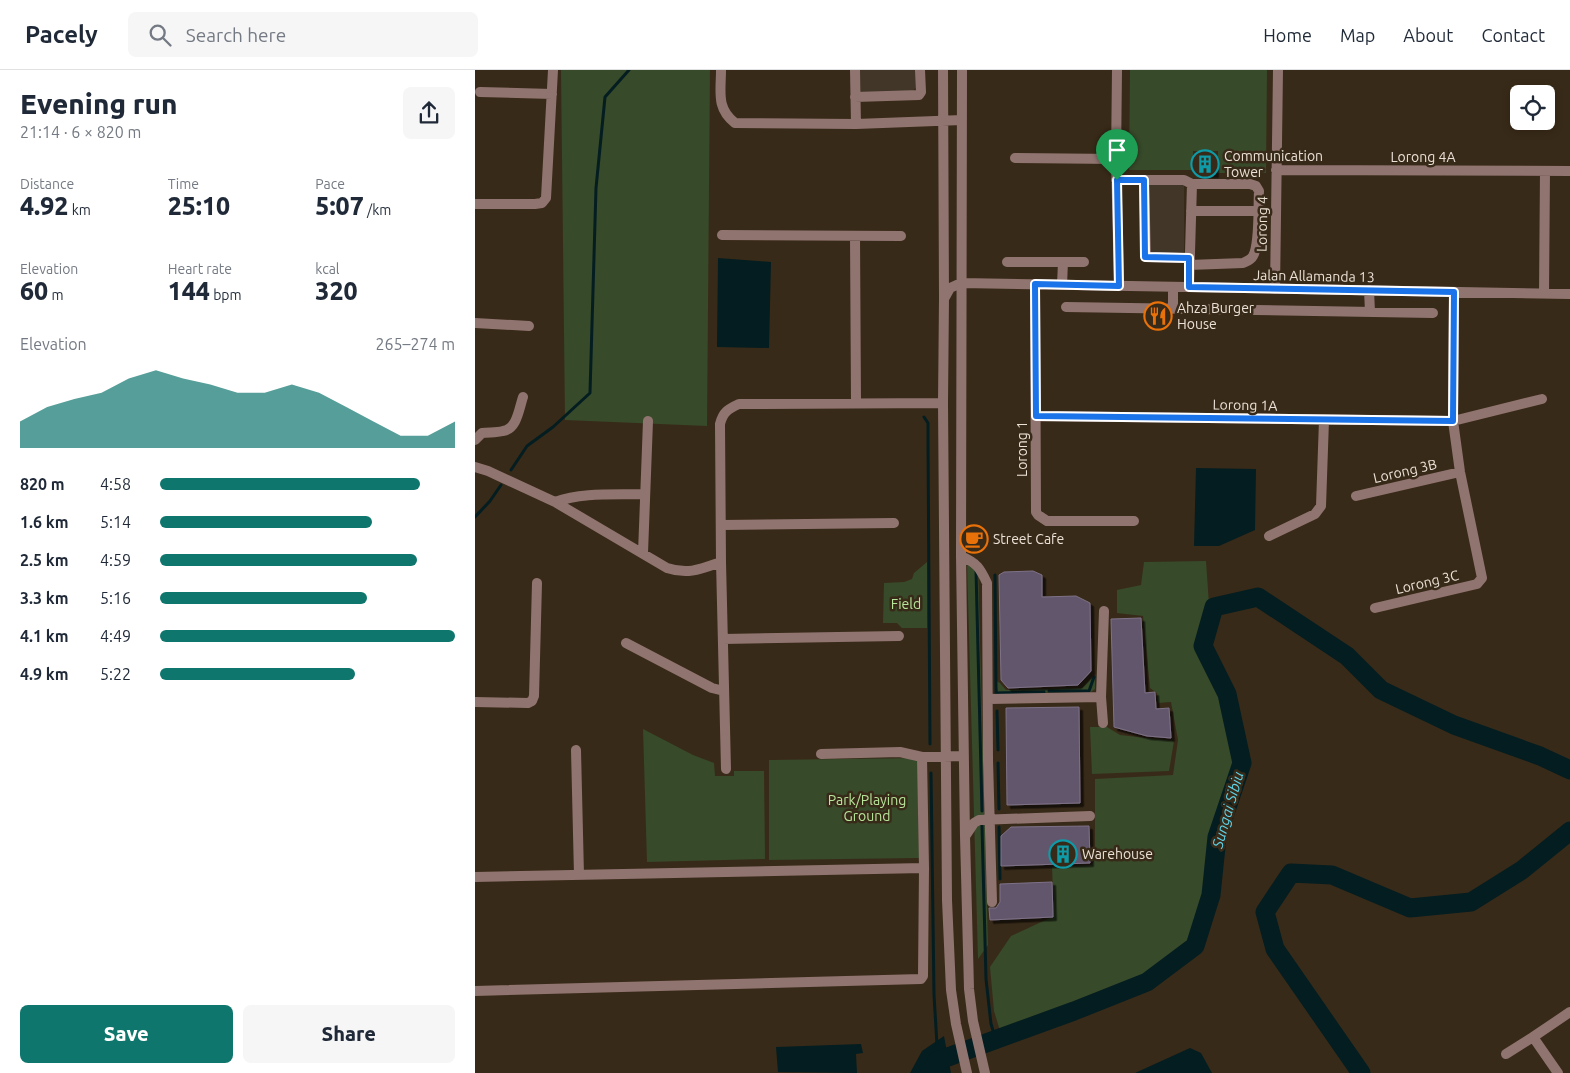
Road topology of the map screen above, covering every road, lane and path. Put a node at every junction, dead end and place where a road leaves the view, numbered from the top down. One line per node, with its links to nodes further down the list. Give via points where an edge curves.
1 (553, 70): 10 (street)
2 (721, 70): 14 (street, via 722,108 735,123)
3 (855, 70): 11 (street)
4 (920, 70): 11 (street, via 919,95)
5 (943, 70): 13 (street)
6 (962, 70): 12 (street)
7 (1117, 70): 16 (street)
8 (1278, 70): 17 (street, Lorong 4)
9 (480, 92): 10 (street)
10 (553, 94): 23 (street, via 546,198 535,204)
11 (855, 98): 14 (street)
12 (962, 120): 13 (street); 33 (street)
13 (943, 121): 14 (street); 44 (street)
14 (856, 124)
15 (1015, 158): 16 (street)
16 (1116, 158): 20 (street)
17 (1276, 170): 18 (street, Lorong 4A); 39 (street, Lorong 4)
18 (1545, 171): 19 (street, Lorong 4A); 42 (street)
19 (1570, 171)
20 (1117, 180): 21 (street); 36 (street)
21 (1144, 180): 22 (street, via 1184,180); 32 (street, via 1145,257)
22 (1192, 184): 24 (street, via 1256,186 1259,191); 25 (street)
23 (475, 204)
24 (1258, 211): 25 (street); 32 (street, via 1257,246 1249,261)
25 (1191, 212): 32 (street)
26 (721, 235): 27 (street)
27 (855, 236): 28 (street); 53 (street)
28 (901, 236)
29 (1007, 262): 30 (street)
30 (1063, 262): 31 (street); 35 (street)
31 (1084, 262)
32 (1189, 262): 38 (street)
33 (961, 283): 34 (street, Jalan Allamanda 13); 44 (street, via 950,288); 70 (street)
34 (1035, 284): 35 (street, Jalan Allamanda 13); 55 (street, Lorong 1)
35 (1062, 285): 36 (street, Jalan Allamanda 13)
36 (1119, 286): 37 (street, Jalan Allamanda 13)
37 (1173, 287): 38 (street, Jalan Allamanda 13); 46 (street)
38 (1189, 287): 39 (street, Jalan Allamanda 13)
39 (1275, 289): 40 (street, Jalan Allamanda 13)
40 (1369, 290): 41 (street, Jalan Allamanda 13); 47 (street)
41 (1454, 292): 42 (street, Jalan Allamanda 13); 58 (street)
42 (1545, 294): 43 (street, Jalan Allamanda 13)
43 (1570, 294)
44 (944, 298): 54 (street)
45 (1066, 307): 46 (street)
46 (1173, 309): 47 (street)
47 (1371, 312): 48 (street)
48 (1433, 312)
49 (475, 323): 50 (street)
50 (529, 326)
51 (523, 398): 59 (street, via 511,428 482,433)
52 (1542, 399): 58 (street, Lorong 1A)
53 (856, 403): 54 (street); 67 (street, via 739,404 722,414)
54 (943, 403): 87 (street)
55 (1036, 416): 56 (street, Lorong 1A); 65 (street, Lorong 1, via 1038,515 1047,521)
56 (1323, 420): 58 (street, Lorong 1A); 68 (street, via 1321,506 1310,516)
57 (648, 421): 62 (street)
58 (1453, 421): 61 (street)
59 (475, 440)
60 (475, 468): 64 (street)
61 (1460, 472): 63 (street, Lorong 3B); 73 (street, Lorong 3C, via 1482,578 1477,584)
62 (645, 494): 64 (street, via 582,496); 69 (street)
63 (1356, 496)
64 (555, 502): 69 (street)
65 (1134, 521)
66 (894, 524): 67 (street)
67 (722, 525): 71 (street)
68 (1269, 536)
69 (643, 552): 71 (street, via 679,572)
70 (961, 556): 80 (street, via 979,567 987,583); 85 (street)
71 (721, 562): 76 (street)
72 (537, 583): 81 (street, via 532,701)
73 (1375, 608)
74 (1104, 611): 79 (street)
75 (899, 636): 76 (street)
76 (723, 639): 78 (street)
77 (626, 643): 78 (street)
78 (724, 692): 88 (street)
79 (1101, 698): 80 (street); 82 (street)
80 (989, 699): 90 (street)
81 (475, 702)
82 (1103, 723)
83 (576, 750): 93 (street)
84 (821, 754): 86 (street, via 900,752)
85 (964, 756): 87 (street); 91 (street)
86 (922, 757): 87 (street); 92 (street)
87 (946, 757): 100 (street, via 951,990)
88 (726, 769)
89 (1090, 816): 90 (street)
90 (991, 818): 91 (street, via 974,823); 95 (street)
91 (965, 836): 101 (street, via 969,989)
92 (924, 868): 93 (street); 96 (street, via 923,976 918,980)
93 (579, 875): 94 (street)
94 (475, 877)
95 (992, 902)
96 (475, 991)
97 (1570, 1012): 98 (street)
98 (1533, 1037): 99 (street); 102 (street)
99 (1506, 1054)
100 (967, 1073)
101 (985, 1073)
102 (1558, 1073)

